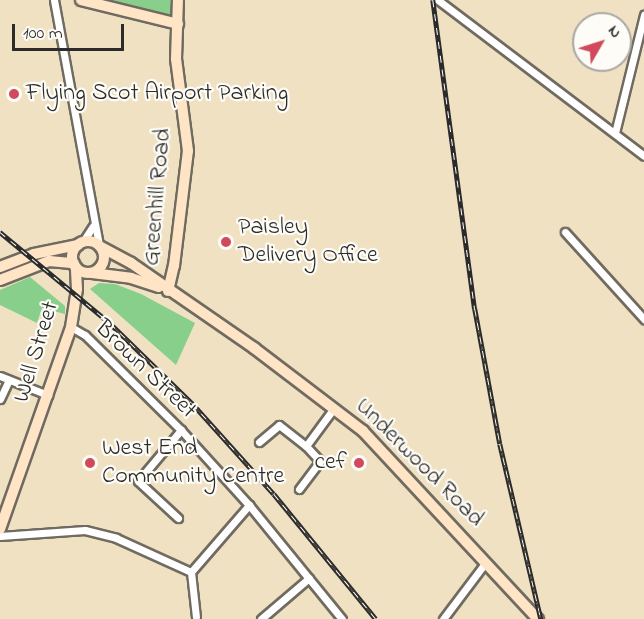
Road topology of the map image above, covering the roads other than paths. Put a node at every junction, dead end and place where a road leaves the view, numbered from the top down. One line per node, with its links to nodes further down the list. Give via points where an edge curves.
1 (54, 0): 9 (street)
2 (178, 0): 6 (main road, Greenhill Road)
3 (438, 0): 7 (street)
4 (88, 1): 6 (main road)
5 (644, 15): 7 (street)
6 (178, 24): 18 (main road, Greenhill Road, via 176,59 188,151)
7 (615, 133): 8 (street)
8 (644, 156)
9 (93, 226): 11 (street); 12 (street)
10 (565, 232): 19 (street)
11 (80, 244): 12 (main road, Underwood Road); 13 (main road, Well Street); 14 (main road, via 34,254)
12 (100, 247): 15 (main road, Well Street, via 102,265); 18 (main road, Underwood Road, via 131,263)
13 (75, 265): 15 (main road, Underwood Road); 16 (main road, via 49,261); 17 (main road, Well Street)
14 (0, 267)
15 (90, 273): 17 (main road, Well Street); 18 (main road, Underwood Road, via 132,278)
16 (0, 280)
17 (77, 290): 20 (main road, Well Street)
18 (168, 291): 25 (main road, Underwood Road)
19 (644, 319)
20 (71, 327): 23 (main road, Well Street); 26 (street, Brown Street, via 85,335)
21 (0, 376): 22 (street)
22 (9, 380): 23 (street); 24 (street)
23 (48, 395): 32 (main road, Well Street)
24 (0, 399)
25 (334, 408): 28 (street); 34 (main road, Underwood Road, via 363,430)
26 (181, 430): 30 (street, Brown Street); 31 (street, via 138,481)
27 (258, 442): 28 (street, via 279,424)
28 (306, 446): 29 (street, via 320,461)
29 (299, 489)
30 (249, 505): 35 (street); 36 (street, Brown Street)
31 (178, 518)
32 (0, 529)
33 (0, 536): 35 (street, via 85,530 116,538)
34 (486, 562): 40 (street); 41 (main road, Underwood Road)
35 (191, 573): 37 (street)
36 (309, 578): 38 (street); 39 (street, Brown Street)
37 (196, 617)
38 (261, 619)
39 (342, 619)
40 (443, 619)
41 (538, 619)

